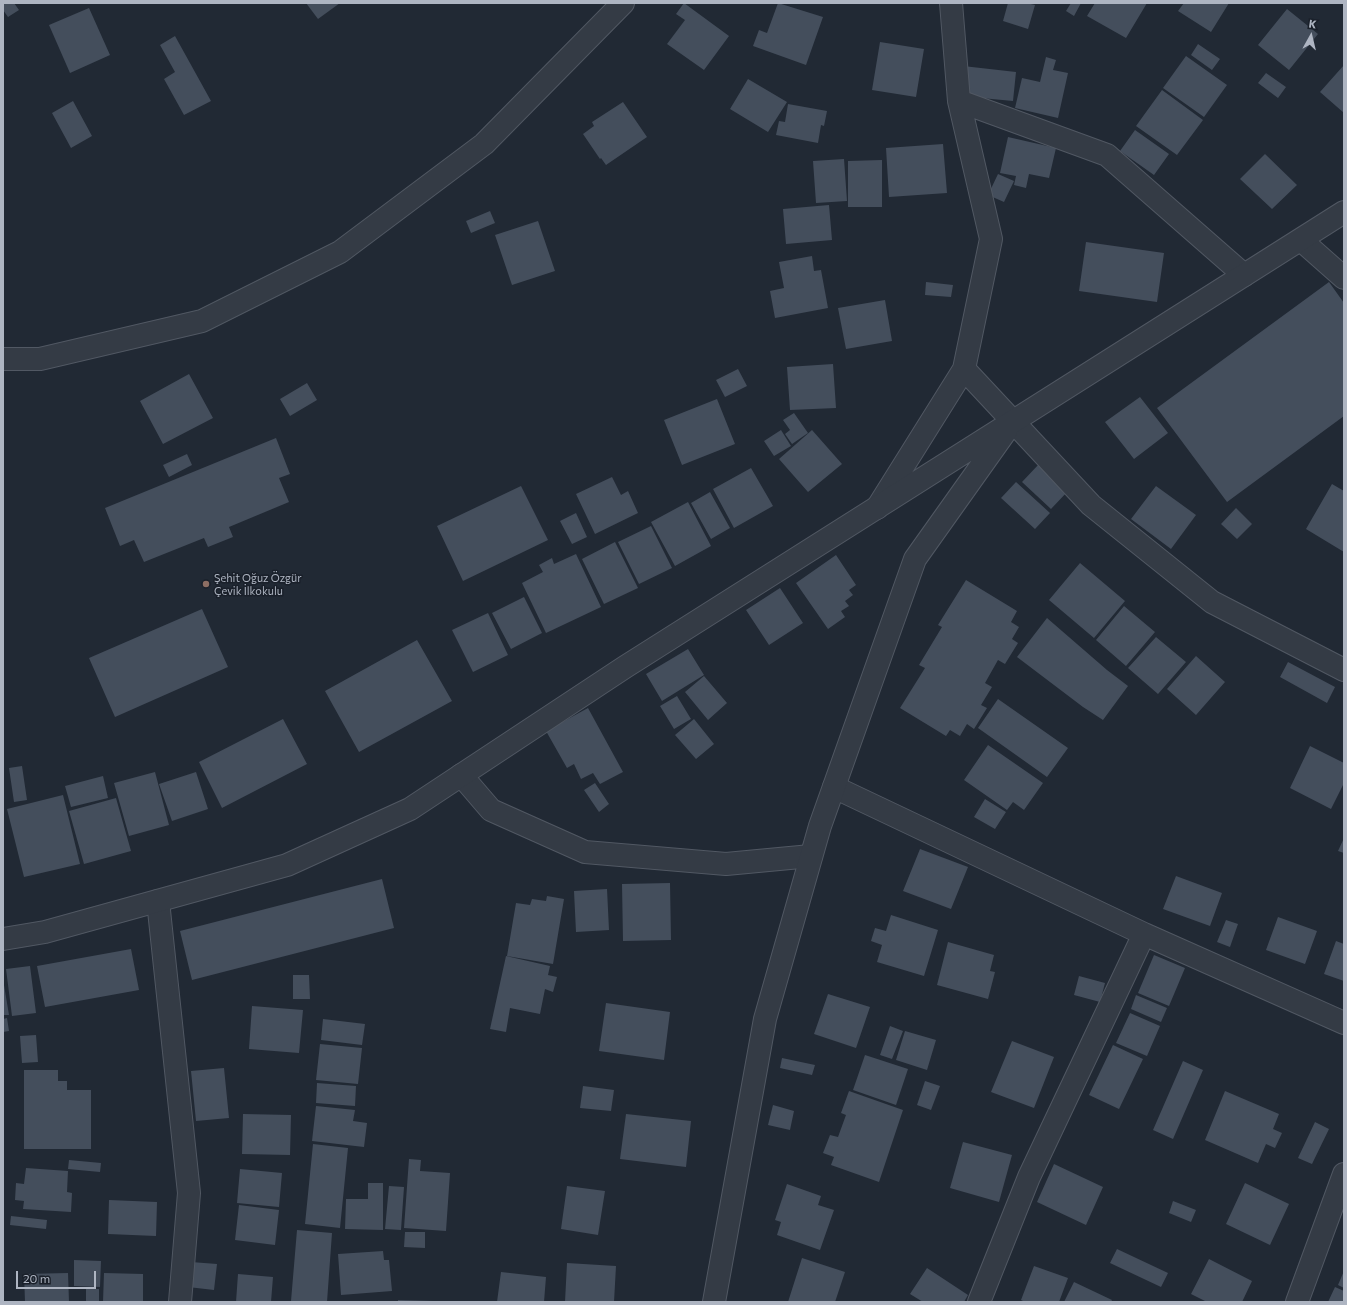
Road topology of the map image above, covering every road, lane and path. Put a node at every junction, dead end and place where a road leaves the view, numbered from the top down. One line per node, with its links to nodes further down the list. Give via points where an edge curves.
1 (623, 3): 8 (street, via 484,144 340,252 202,321 40,359)
2 (951, 3): 3 (street)
3 (959, 101): 6 (street, via 1107,155); 9 (street, via 991,240)
4 (1344, 212): 5 (street)
5 (1301, 240): 6 (street); 7 (street)
6 (1244, 275): 10 (street)
7 (1344, 278)
8 (3, 359)
9 (964, 369): 10 (street); 11 (street)
10 (1012, 422): 11 (street); 12 (street, via 1091,505 1212,602); 14 (street, via 915,559)
11 (877, 508): 13 (street, via 625,667)
12 (1344, 670)
13 (461, 775): 15 (street, via 491,810 585,852 726,864); 16 (street, via 410,808 287,865)
14 (834, 787): 15 (street); 17 (street)
15 (811, 856): 22 (street, via 765,1020)
16 (158, 901): 18 (street, via 45,932); 21 (street, via 189,1193)
17 (1144, 934): 19 (street); 23 (street, via 1029,1177)
18 (3, 939)
19 (1344, 1023)
20 (1344, 1174): 24 (street)
21 (180, 1302)
22 (714, 1302)
23 (979, 1302)
24 (1296, 1302)

